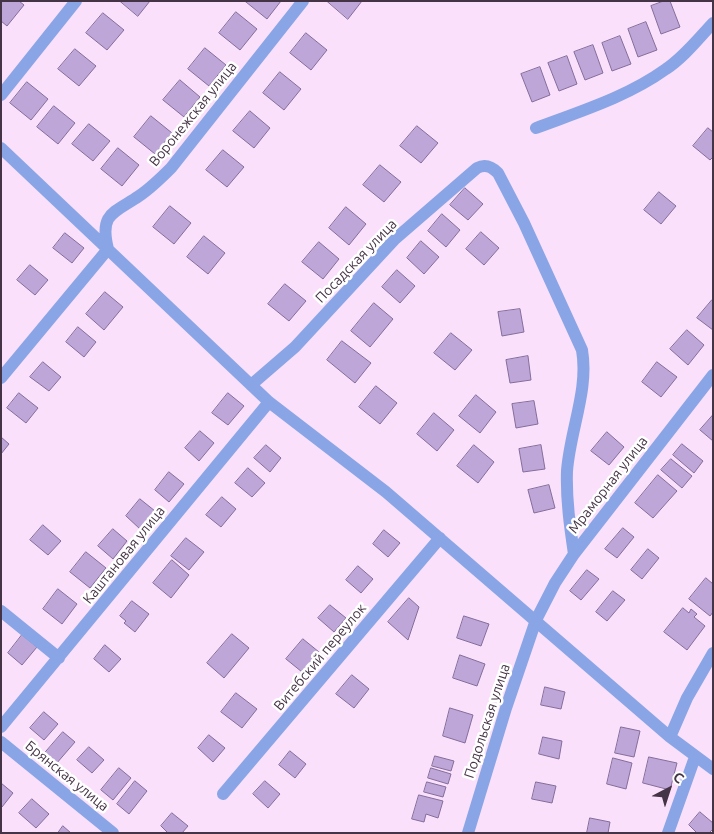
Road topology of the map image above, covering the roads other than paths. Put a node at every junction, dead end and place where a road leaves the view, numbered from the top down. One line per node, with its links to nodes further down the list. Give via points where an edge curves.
1 (76, 1): 4 (street)
2 (303, 1): 7 (street, Воронежская улица, via 171,168 108,219 104,229)
3 (713, 23): 5 (street, via 667,69 637,87)
4 (1, 95)
5 (536, 128)
6 (1, 148): 7 (street)
7 (108, 249): 9 (street); 10 (street)
8 (713, 375): 13 (street, Мраморная улица)
9 (1, 378)
10 (252, 385): 11 (street); 13 (street, Посадская улица, via 295,347 395,239 477,168 482,165 494,168 524,223 582,350 585,364 567,470)
11 (269, 402): 12 (street); 17 (street, Каштановая улица)
12 (440, 538): 15 (street); 23 (street, Витебский переулок)
13 (574, 554): 15 (street, Мраморная улица)
14 (1, 611): 17 (street)
15 (536, 620): 19 (street); 25 (street, Подольская улица)
16 (713, 653): 19 (street)
17 (59, 658): 18 (street, Каштановая улица)
18 (1, 727)
19 (670, 736): 21 (street)
20 (1, 742): 24 (street, Брянская улица)
21 (695, 757): 22 (street); 26 (street)
22 (713, 769)
23 (223, 794)
24 (113, 833)
25 (468, 833)
26 (668, 833)

